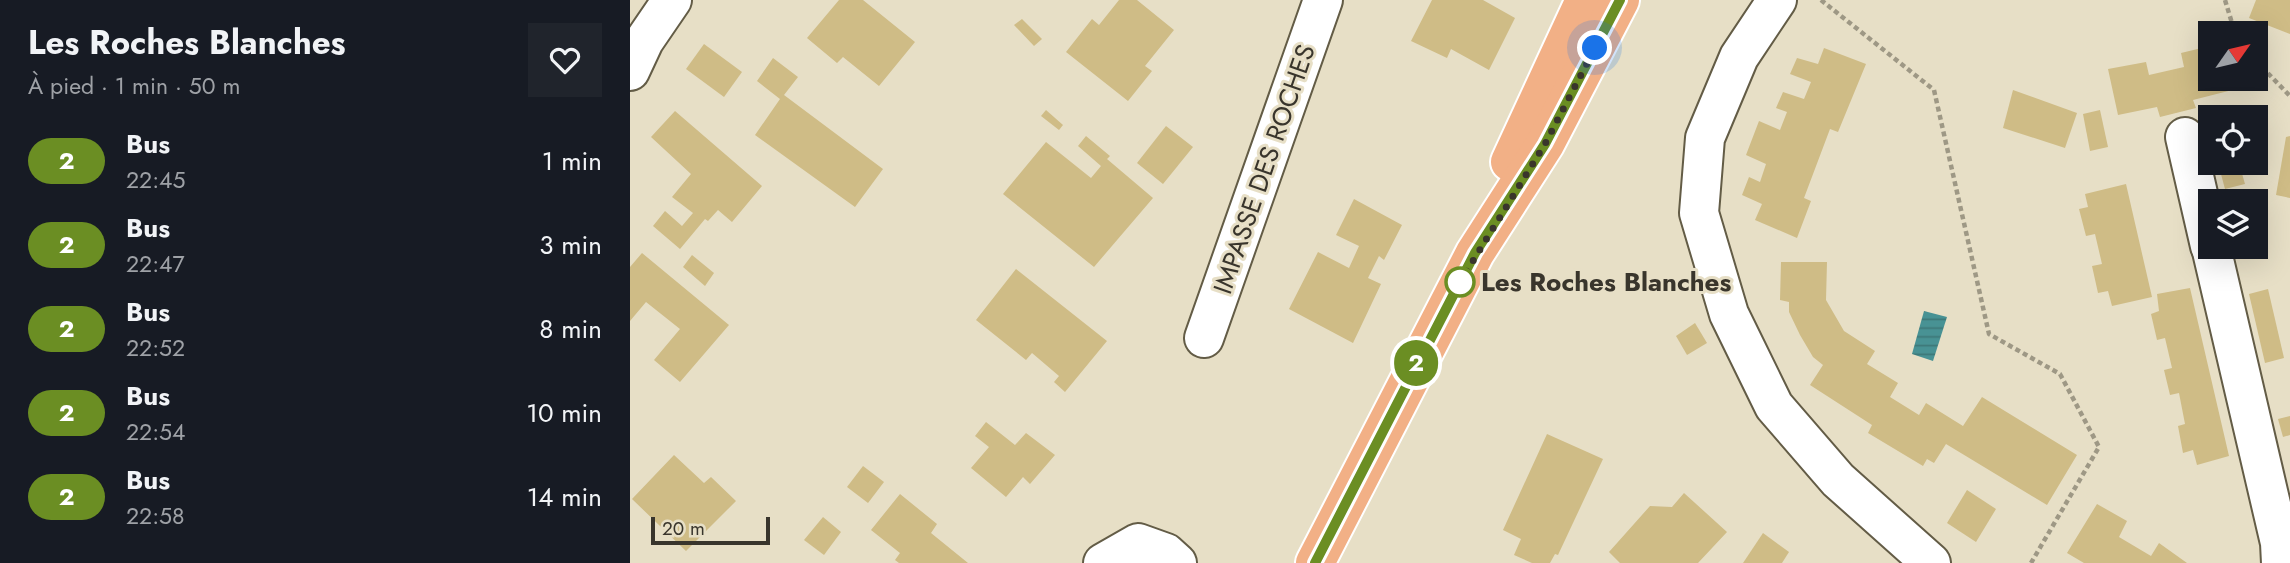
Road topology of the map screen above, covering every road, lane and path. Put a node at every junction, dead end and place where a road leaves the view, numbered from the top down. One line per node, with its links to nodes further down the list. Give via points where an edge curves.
1 (672, 0): 9 (street)
2 (1323, 0): 16 (street, IMPASSE DES ROCHES)
3 (1585, 0): 14 (main road, via 1518,140)
4 (1620, 0): 14 (main road, via 1545,144)
5 (1777, 0): 20 (street, via 1739,57 1705,138 1699,213 1729,314 1774,406 1838,480)
6 (1821, 0): 21 (path, via 1934,90 1989,334 2060,374 2099,447)
7 (2225, 0): 8 (path)
8 (2231, 21)
9 (630, 71)
10 (2268, 73): 11 (path)
11 (2290, 96)
12 (2185, 137): 13 (street)
13 (2198, 194)
14 (1475, 253): 19 (main road)
15 (2213, 259): 22 (street)
16 (1204, 338)
17 (1103, 563): 18 (street, via 1138,543 1166,553)
18 (1177, 563)
19 (1315, 563)
20 (1931, 563)
21 (2031, 563)
22 (2281, 563)

